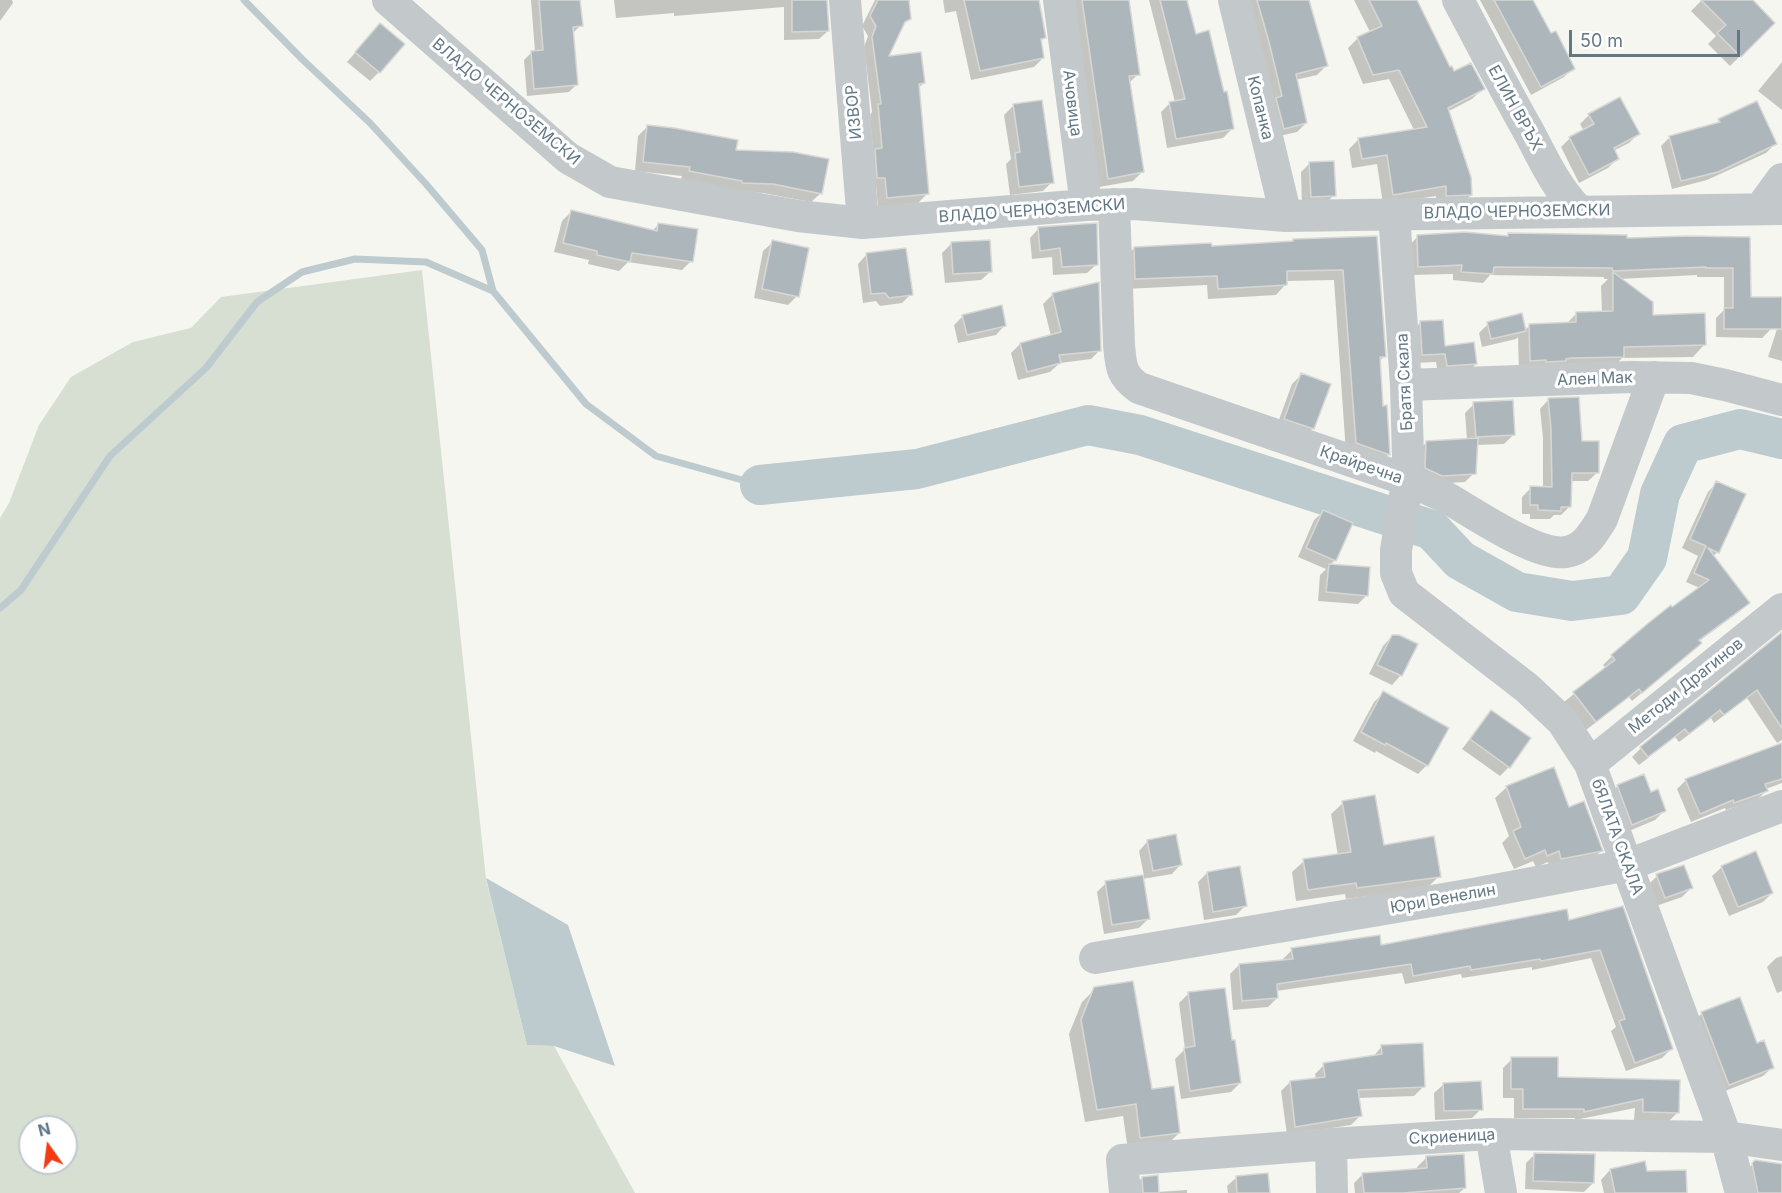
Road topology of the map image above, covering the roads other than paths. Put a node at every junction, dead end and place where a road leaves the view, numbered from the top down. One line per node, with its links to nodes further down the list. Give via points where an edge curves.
1 (388, 0): 12 (street, ВЛАДО ЧЕРНОЗЕМСКИ, via 568,158 610,182 798,216)
2 (845, 0): 12 (street, ИЗВОР)
3 (1059, 0): 7 (street, Ачовица)
4 (1234, 0): 11 (street, Копанка)
5 (1458, 0): 9 (street, ЕЛИН ВРЪХ, via 1555,180)
6 (1782, 179): 8 (street)
7 (1100, 205): 11 (street, ВЛАДО ЧЕРНОЗЕМСКИ, via 1135,204); 12 (street, ВЛАДО ЧЕРНОЗЕМСКИ); 16 (street, Крайречна, via 1121,366 1126,378 1139,388)
8 (1771, 209): 9 (street, ВЛАДО ЧЕРНОЗЕМСКИ)
9 (1579, 211): 10 (street, ВЛАДО ЧЕРНОЗЕМСКИ)
10 (1394, 213): 11 (street, ВЛАДО ЧЕРНОЗЕМСКИ); 14 (street, Братя Скала)
11 (1286, 216)
12 (863, 223)
13 (1654, 377): 14 (street, Ален Мак); 15 (street, Ален Мак, via 1691,378); 16 (street, Крайречна, via 1602,519 1580,548 1548,551 1446,498)
14 (1406, 384): 16 (street, Братя Скала)
15 (1782, 400)
16 (1406, 485): 17 (street, Братя Скала)
17 (1396, 550): 19 (street, бЯЛАТА СКАЛА, via 1396,573 1404,592 1527,687 1562,721)
18 (1782, 609): 19 (street, Методи Драгинов)
19 (1590, 764): 21 (street, бЯЛАТА СКАЛА)
20 (1782, 806): 21 (street, Юри Венелин)
21 (1628, 865): 22 (street, Юри Венелин); 24 (street, бЯЛАТА СКАЛА)
22 (1095, 958)
23 (1491, 1134): 24 (street, Скриеница); 25 (street, Скриеница); 29 (street)
24 (1726, 1137): 26 (street, Скриеница); 30 (street, бЯЛАТА СКАЛА)
25 (1331, 1144): 27 (street, Скриеница, via 1122,1160); 28 (street)
26 (1782, 1145)
27 (1125, 1193)
28 (1332, 1193)
29 (1501, 1193)
30 (1741, 1193)

